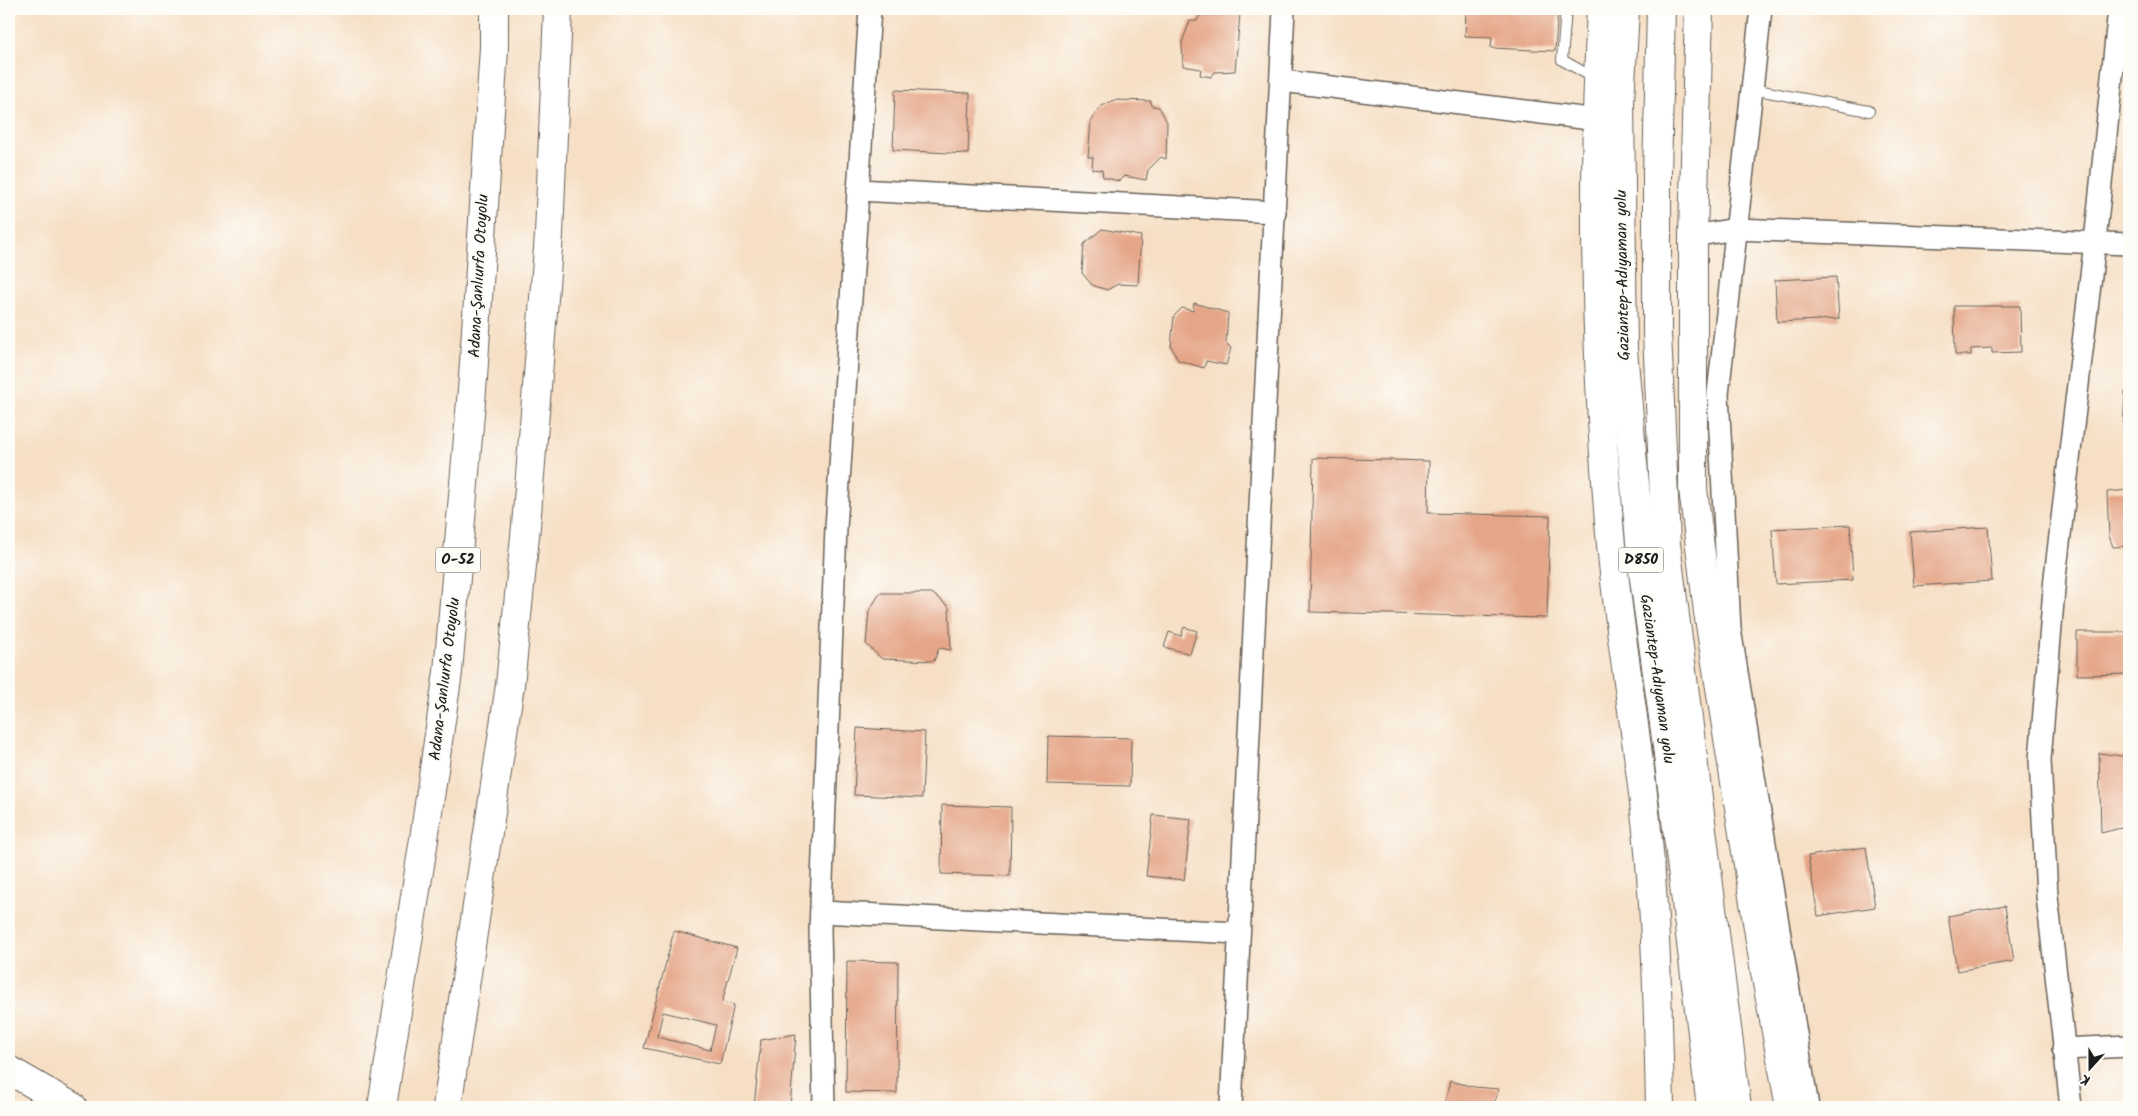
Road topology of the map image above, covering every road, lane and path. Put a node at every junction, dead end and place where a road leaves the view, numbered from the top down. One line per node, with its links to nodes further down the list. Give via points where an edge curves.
1 (494, 9): 31 (main road, Adana-Şanlıurfa Otoyolu / O-52, via 473,378 448,672)
2 (558, 9): 32 (main road, via 549,235 538,391 510,685)
3 (870, 9): 17 (street)
4 (1284, 9): 13 (street)
5 (1566, 9): 12 (lane, via 1562,60)
6 (1601, 9): 12 (main road)
7 (1625, 9): 37 (main road, Gaziantep-Adıyaman yolu / D850, via 1620,102 1624,360 1642,564)
8 (1661, 9): 38 (main road, Gaziantep-Adıyaman yolu / D850, via 1657,332 1666,544)
9 (1699, 9): 20 (main road)
10 (1761, 9): 14 (street)
11 (2122, 11): 21 (street)
12 (1598, 80): 16 (main road)
13 (1282, 81): 16 (street); 18 (street)
14 (1752, 88): 15 (lane); 19 (street)
15 (1869, 111)
16 (1598, 120): 26 (main road, via 1597,332 1609,517 1645,806)
17 (858, 190): 18 (street); 23 (street, via 836,528)
18 (1275, 212): 24 (street)
19 (1736, 229): 20 (street); 21 (street); 41 (street, via 1718,394 1730,629)
20 (1693, 236): 25 (main road, via 1693,489 1708,612)
21 (2095, 242): 22 (street); 28 (street, via 2055,577 2040,760 2048,896)
22 (2129, 244)
23 (821, 912): 24 (street); 33 (street)
24 (1238, 933): 34 (street)
25 (1765, 972): 39 (main road); 40 (main road)
26 (1658, 985): 35 (main road); 36 (main road)
27 (2129, 1046): 28 (street)
28 (2063, 1049): 42 (street)
29 (9, 1070): 30 (main road)
30 (73, 1107)
31 (382, 1107)
32 (447, 1107)
33 (824, 1107)
34 (1230, 1107)
35 (1660, 1107)
36 (1675, 1107)
37 (1711, 1107)
38 (1738, 1107)
39 (1776, 1107)
40 (1790, 1107)
41 (1808, 1107)
42 (2071, 1107)

